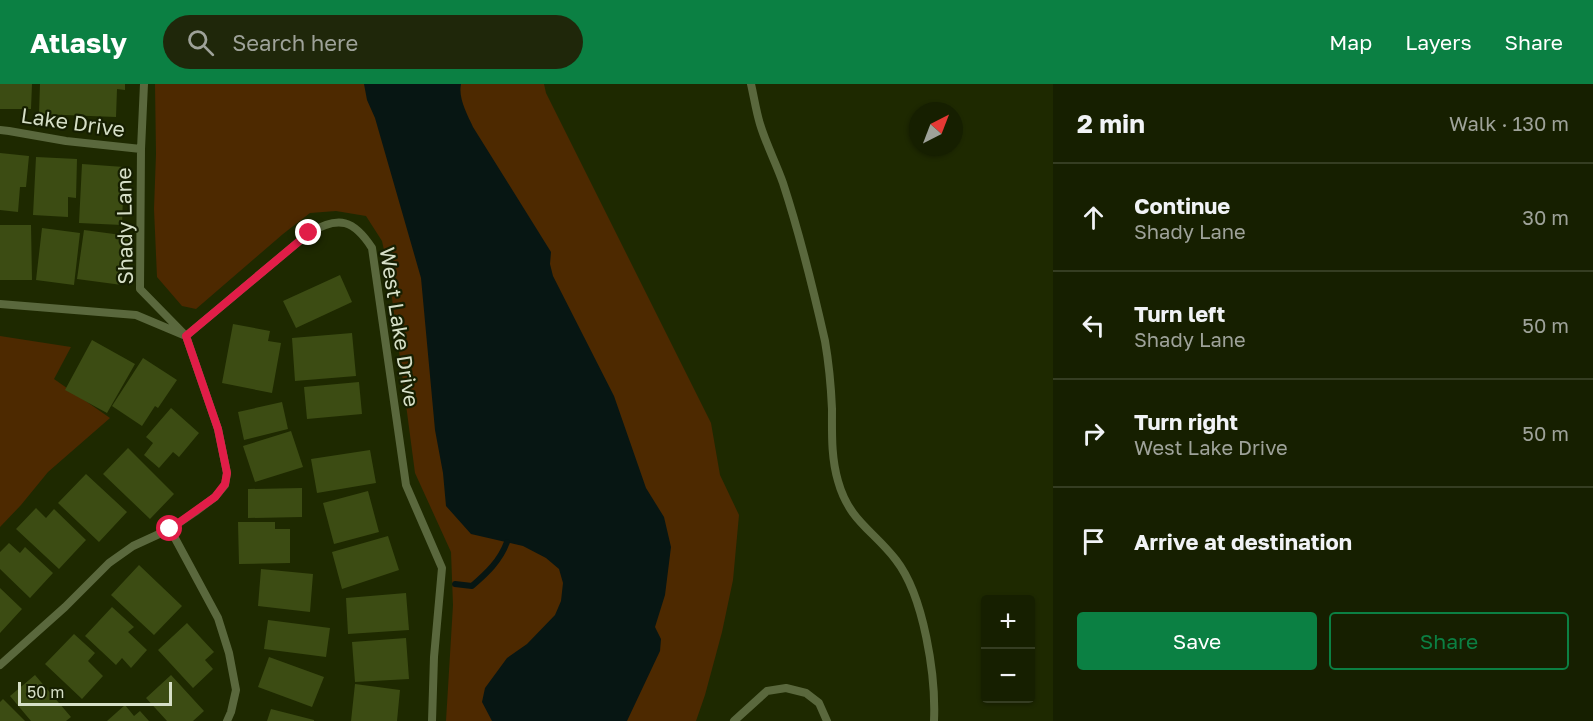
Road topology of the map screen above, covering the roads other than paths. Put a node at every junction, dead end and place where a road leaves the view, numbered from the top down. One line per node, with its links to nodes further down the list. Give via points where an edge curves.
1 (144, 84): 4 (lane, Shady Lane)
2 (751, 84): 13 (lane, via 817,306 831,380 832,444 838,482 853,515 896,560 911,586 932,670)
3 (0, 130): 4 (lane, Lake Drive)
4 (141, 149): 6 (lane, Shady Lane, via 140,289)
5 (0, 303): 6 (lane, via 136,315)
6 (186, 336): 7 (lane, Shady Lane, via 218,429 227,473 225,484 215,497); 10 (lane, West Lake Drive, via 309,233 334,222 344,223 365,236 372,248 406,485 442,568)
7 (170, 529): 8 (lane, Shady Lane, via 133,546 109,563); 9 (lane, via 218,618 229,653 236,690)
8 (0, 665)
9 (227, 721)
10 (432, 721)
11 (734, 721): 12 (lane, via 767,691 786,688 806,693 819,703)
12 (827, 721)
13 (934, 721)

